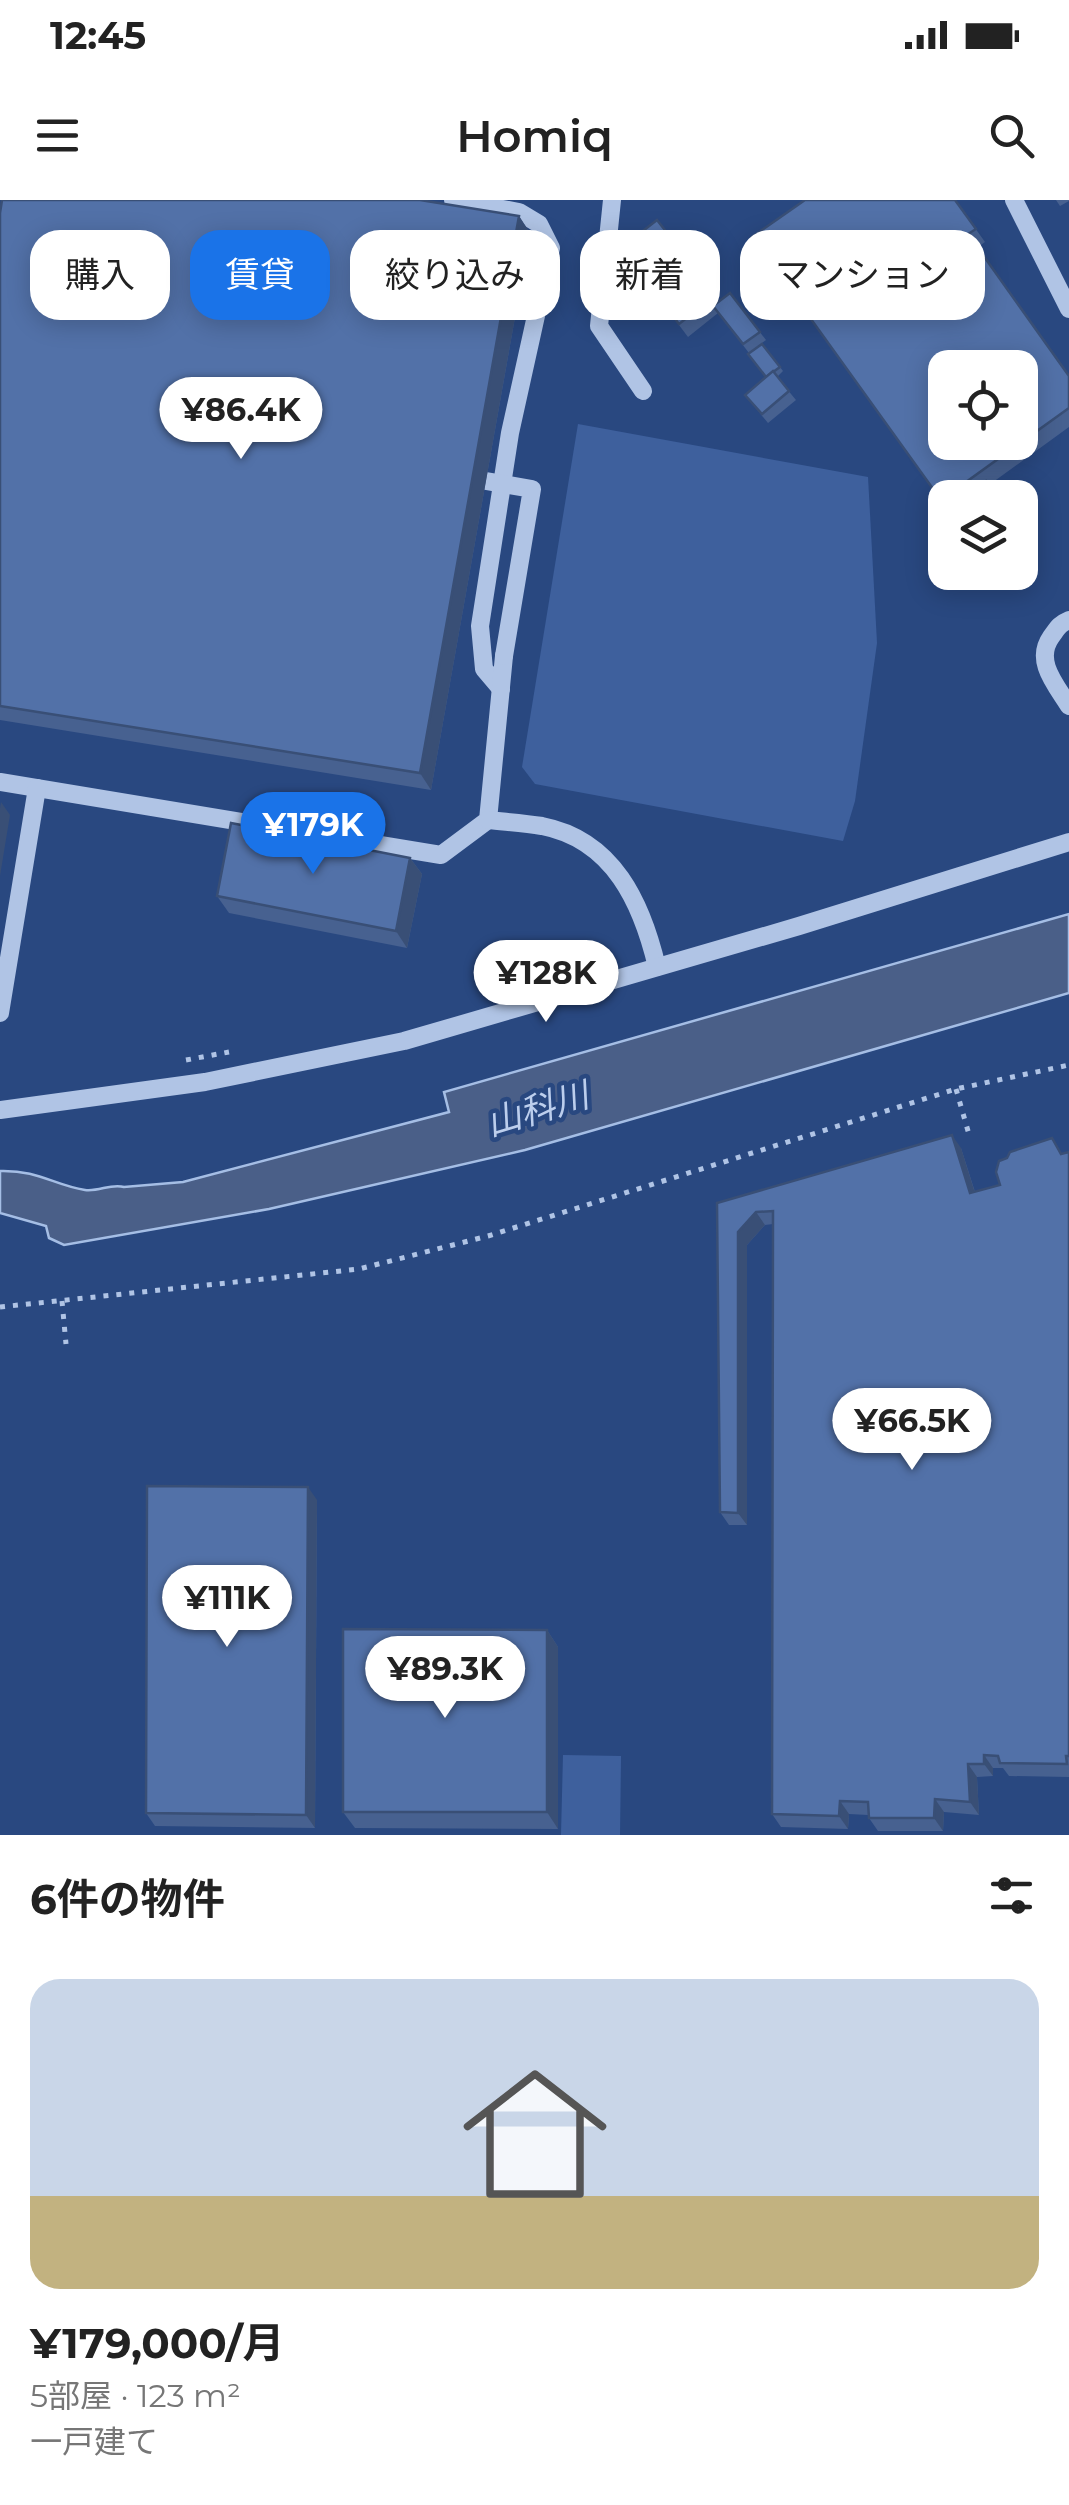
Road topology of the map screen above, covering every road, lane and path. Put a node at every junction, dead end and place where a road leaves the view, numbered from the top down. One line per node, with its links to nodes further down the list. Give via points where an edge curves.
1 (453, 200): 8 (street, via 518,212 539,224 551,248 510,432 480,626 484,669)
2 (612, 200): 5 (street, via 599,326)
3 (1014, 200): 4 (street)
4 (1069, 309)
5 (643, 391)
6 (486, 480): 8 (street, bridge, via 532,488)
7 (1069, 620): 9 (street, via 1046,645 1045,667)
8 (500, 689): 12 (street)
9 (1069, 706)
10 (0, 782): 11 (street)
11 (38, 788): 12 (street, via 440,855); 15 (street)
12 (488, 820): 14 (street, via 545,827 587,844 620,876 647,924)
13 (1069, 842): 14 (street)
14 (657, 968): 21 (street, via 404,1041 205,1082)
15 (3, 978): 16 (street)
16 (0, 1013)
17 (232, 1051): 18 (path)
18 (178, 1061)
19 (1069, 1065): 20 (path)
20 (956, 1089): 22 (path); 23 (path, via 360,1270)
21 (0, 1110)
22 (970, 1138)
23 (62, 1301): 24 (path); 25 (path)
24 (0, 1307)
25 (66, 1344)

